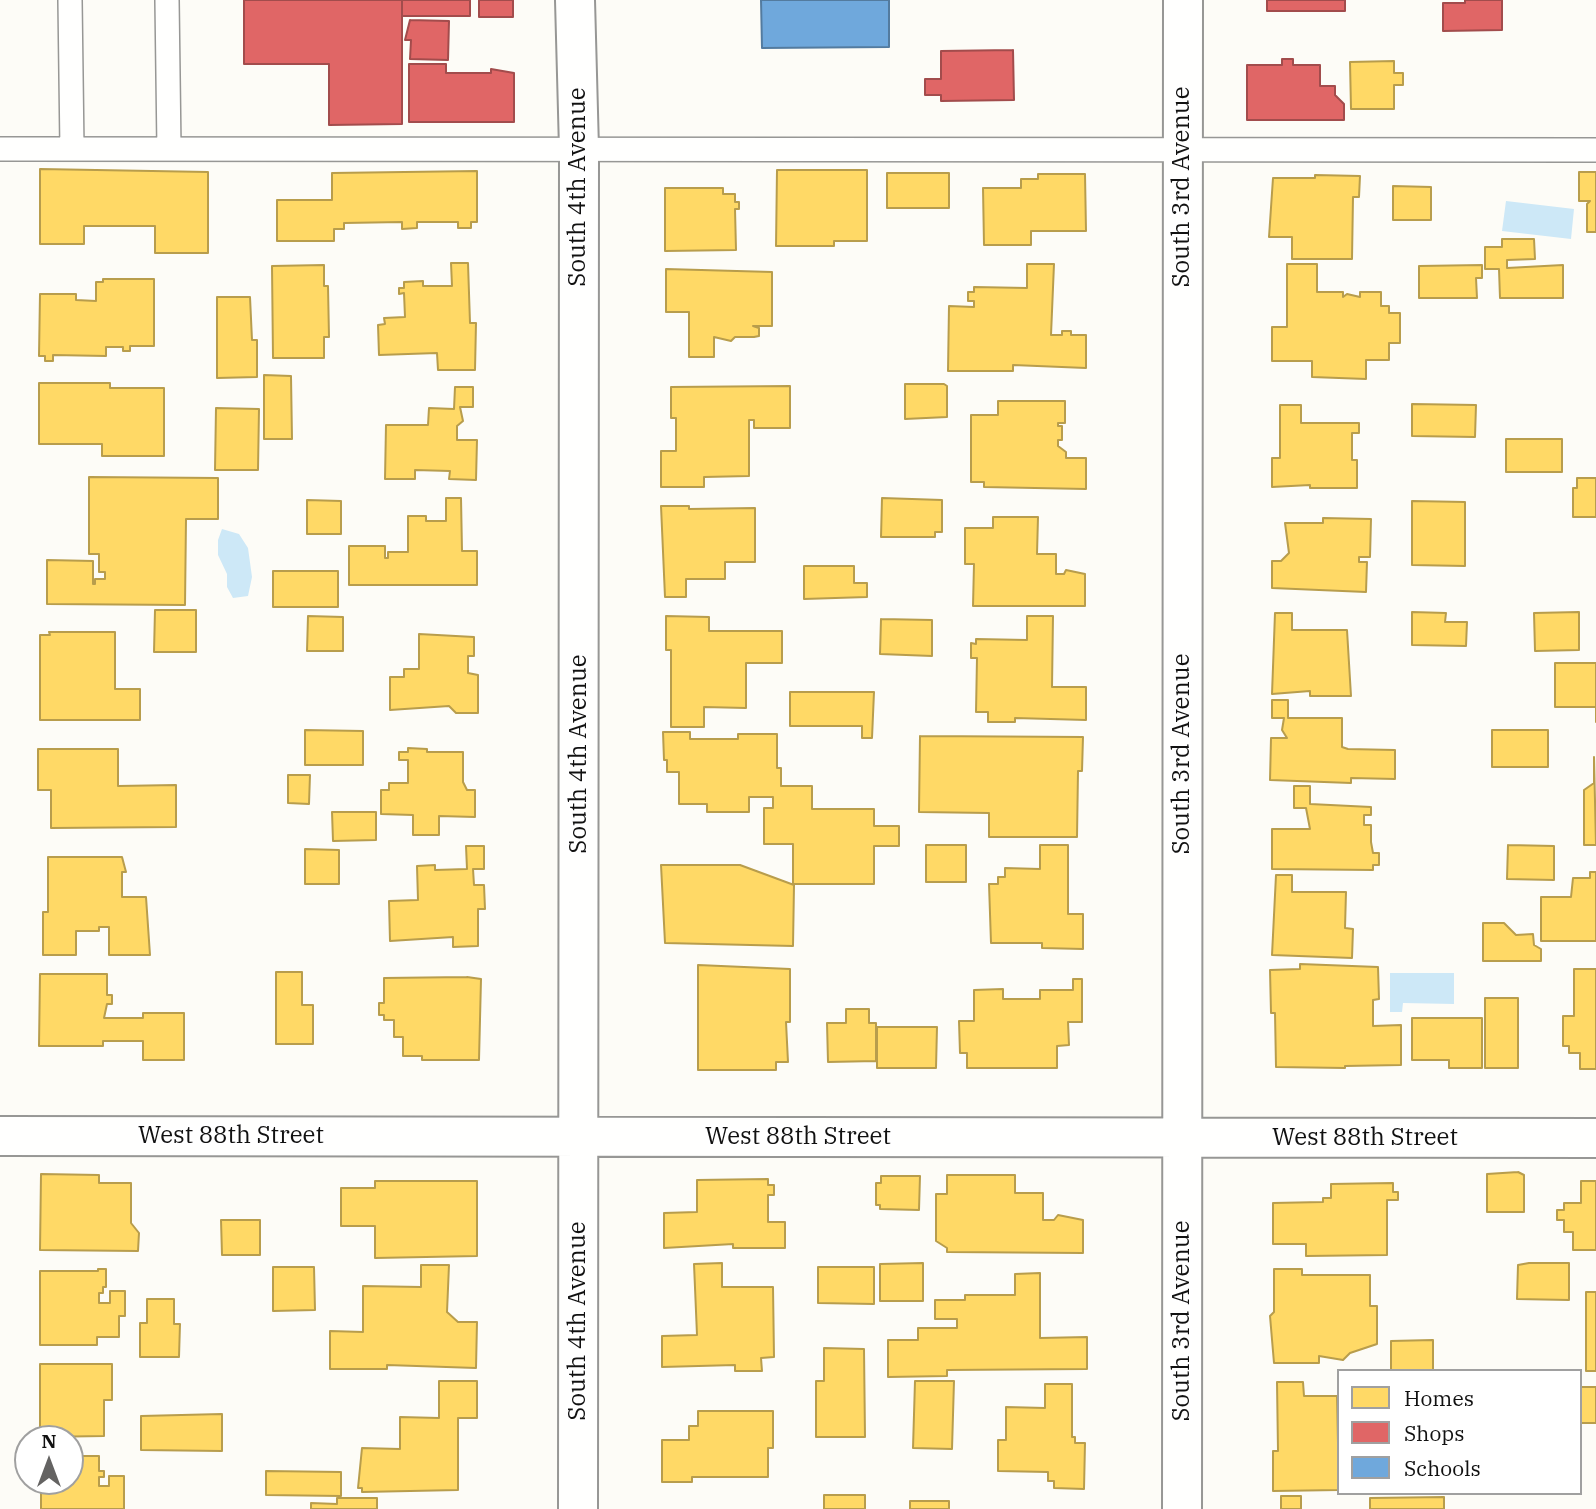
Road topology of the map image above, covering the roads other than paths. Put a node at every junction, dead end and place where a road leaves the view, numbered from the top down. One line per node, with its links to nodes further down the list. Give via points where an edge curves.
1 (70, 0): 6 (lane)
2 (167, 0): 7 (lane)
3 (575, 0): 8 (street, South 4th Avenue)
4 (1183, 0): 9 (street, South 3rd Avenue)
5 (0, 149): 6 (lane)
6 (72, 149): 7 (lane)
7 (169, 149): 8 (lane)
8 (579, 149): 9 (lane); 12 (street, South 4th Avenue)
9 (1182, 149): 10 (lane); 13 (street, South 3rd Avenue)
10 (1596, 150)
11 (0, 1136): 12 (street, West 88th Street)
12 (579, 1136): 13 (street, West 88th Street); 15 (street, South 4th Avenue)
13 (1182, 1138): 14 (street, West 88th Street); 16 (street, South 3rd Avenue)
14 (1596, 1138)
15 (578, 1509)
16 (1182, 1509)

